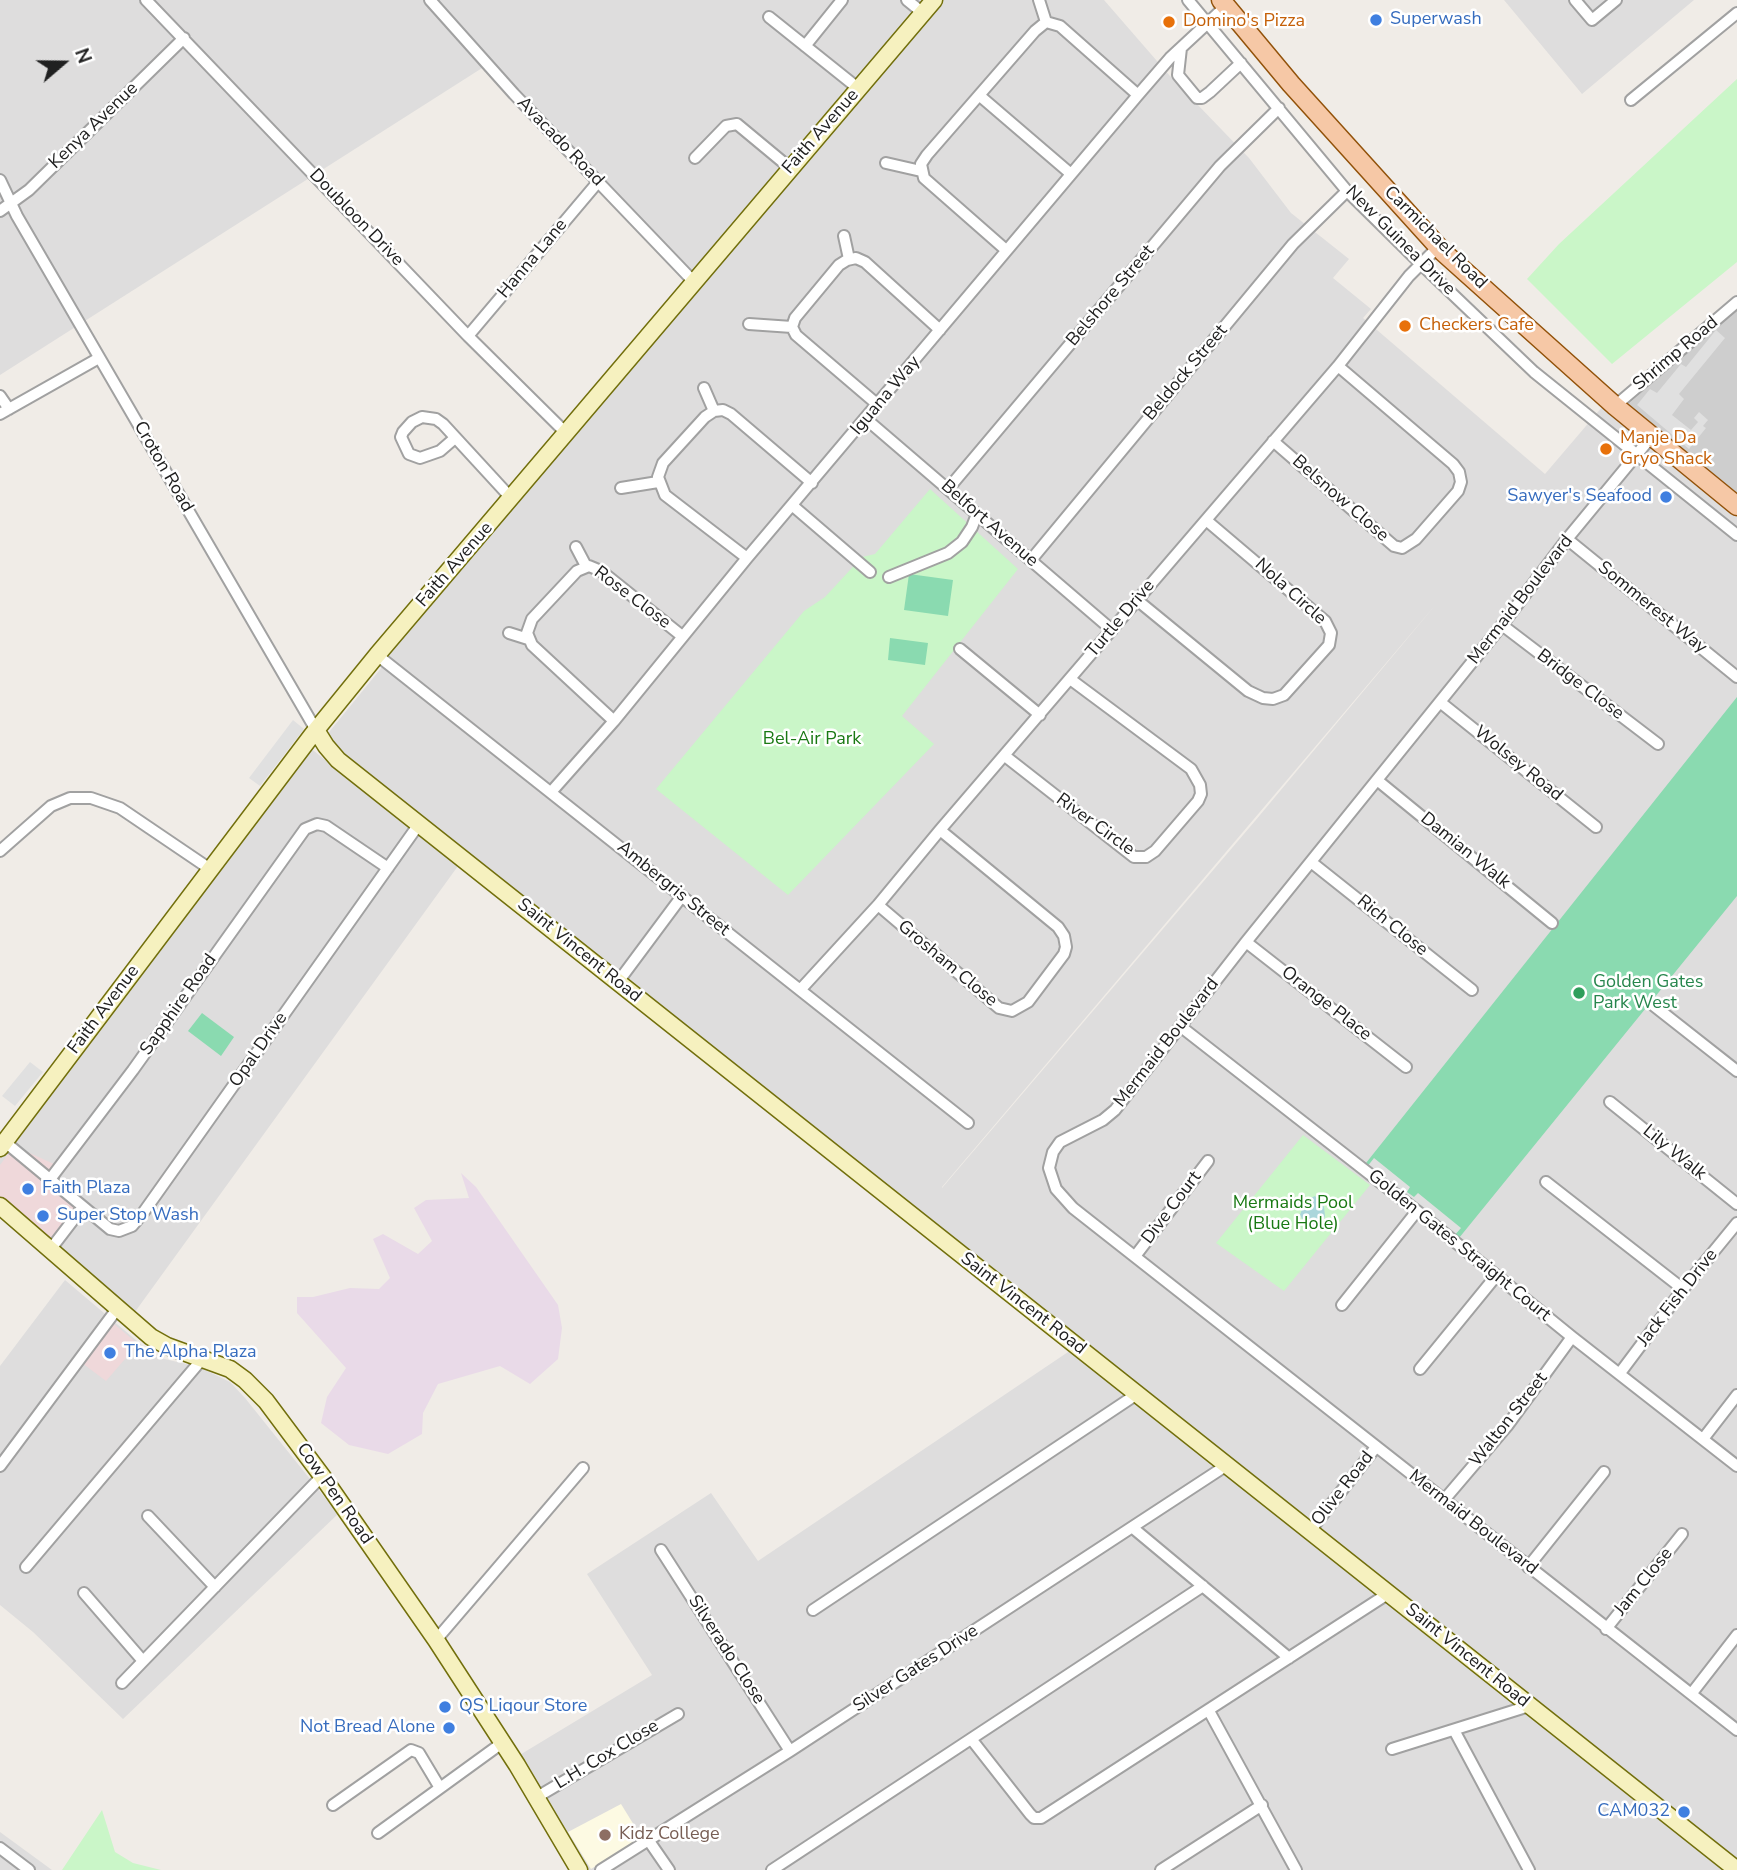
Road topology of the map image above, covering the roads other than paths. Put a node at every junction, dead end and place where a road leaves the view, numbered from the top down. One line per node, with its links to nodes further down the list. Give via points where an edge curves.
1 (146, 0): 16 (street, Doubloon Drive)
2 (430, 0): 31 (street, Avacado Road)
3 (842, 0): 17 (street)
4 (907, 0): 11 (street)
5 (934, 0): 11 (street, Faith Avenue)
6 (1039, 0): 14 (street)
7 (1188, 0): 15 (street, New Guinea Drive)
8 (1575, 0): 9 (street, via 1592,20)
9 (1616, 0)
10 (1223, 3): 15 (street, Iguana Way); 36 (main road, Carmichael Road)
11 (923, 13): 20 (street, Faith Avenue)
12 (1737, 13): 23 (street)
13 (769, 17): 17 (street)
14 (1046, 22): 21 (street, via 1060,26); 22 (street)
15 (1207, 23): 18 (street, Iguana Way); 19 (street, New Guinea Drive)
16 (184, 38): 33 (street, Kenya Avenue); 45 (street, Doubloon Drive)
17 (805, 46): 20 (street)
18 (1181, 48): 19 (street, via 1178,75 1197,98); 21 (street, Iguana Way)
19 (1241, 63): 24 (street, New Guinea Drive)
20 (859, 89): 27 (street, Faith Avenue)
21 (1138, 95): 29 (street, Iguana Way)
22 (980, 96): 28 (street, via 927,155); 29 (street)
23 (1631, 100)
24 (1279, 108): 32 (street, New Guinea Drive); 63 (street, Belshore Street, via 1220,166)
25 (695, 158): 27 (street, via 722,129 737,124)
26 (886, 163): 28 (street)
27 (790, 168): 40 (street, Faith Avenue)
28 (920, 171): 37 (street)
29 (1071, 174): 37 (street, Iguana Way)
30 (0, 180): 33 (street, Croton Road)
31 (598, 182): 40 (street, Avacado Road); 45 (street, Hanna Lane)
32 (1347, 191): 39 (street, New Guinea Drive); 73 (street, Beldock Street, via 1293,244)
33 (11, 204): 34 (street, Kenya Avenue); 46 (street, Croton Road)
34 (0, 211)
35 (845, 236): 38 (street)
36 (1438, 247): 39 (street, Turtle Drive); 51 (main road, Carmichael Road)
37 (1006, 250): 44 (street, Iguana Way)
38 (849, 259): 43 (street, via 830,276); 44 (street, via 865,262)
39 (1421, 264): 47 (street, Turtle Drive); 59 (street, New Guinea Drive, via 1534,372)
40 (694, 282): 55 (street, Faith Avenue)
41 (1737, 302): 51 (street, Shrimp Road)
42 (749, 324): 43 (street)
43 (792, 327): 50 (street)
44 (940, 330): 50 (street, Iguana Way)
45 (468, 336): 55 (street, Doubloon Drive)
46 (99, 358): 53 (street); 90 (street, Croton Road)
47 (1338, 366): 58 (street, Turtle Drive); 58 (street, Belsnow Close, via 1457,469 1460,487 1414,542 1402,548 1394,546)
48 (704, 388): 52 (street)
49 (0, 396): 53 (street)
50 (878, 405): 54 (street, Iguana Way)
51 (1615, 406): 56 (main road, Carmichael Road)
52 (714, 411): 60 (street, via 663,463); 61 (street, via 731,414)
53 (4, 412)
54 (866, 419): 61 (street, Iguana Way); 63 (street, Belfort Avenue)
55 (567, 434): 64 (street, Faith Avenue)
56 (1652, 436): 59 (street, Mermaid Boulevard); 66 (main road, Carmichael Road)
57 (455, 438): 57 (street, via 440,451 420,458 409,454 401,437 407,427 428,417 440,421); 64 (street)
58 (1273, 441): 68 (street, Turtle Drive)
59 (1638, 453): 69 (street, New Guinea Drive); 70 (street, Mermaid Boulevard)
60 (659, 482): 62 (street); 72 (street, via 668,498)
61 (812, 483): 65 (street, Iguana Way)
62 (621, 488)
63 (948, 489): 67 (street, Belfort Avenue)
64 (512, 499): 84 (street, Faith Avenue)
65 (793, 506): 72 (street, Iguana Way); 75 (street)
66 (1737, 506)
67 (977, 514): 73 (street, Belfort Avenue); 76 (street, via 962,542 948,553)
68 (1206, 520): 77 (street, Turtle Drive); 77 (street, Nola Circle, via 1327,623 1329,645 1284,695 1263,698 1248,691)
69 (1737, 535)
70 (1567, 539): 78 (street, Mermaid Boulevard); 85 (street, Sommerest Way)
71 (576, 547): 74 (street)
72 (747, 558): 81 (street, Iguana Way)
73 (1031, 560): 79 (street, Belfort Avenue)
74 (586, 566): 81 (street, Rose Close, via 598,569); 82 (street, Rose Close, via 532,620)
75 (870, 572)
76 (888, 577)
77 (1137, 600): 79 (street, Turtle Drive)
78 (1502, 625): 87 (street, Mermaid Boulevard); 91 (street, Bridge Close)
79 (1112, 629): 86 (street, Turtle Drive)
80 (509, 633): 82 (street)
81 (682, 636): 89 (street, Iguana Way)
82 (528, 639): 89 (street)
83 (960, 649): 88 (street)
84 (377, 655): 90 (street, Faith Avenue); 94 (street, Ambergris Street)
85 (1737, 677)
86 (1070, 679): 88 (street, Turtle Drive); 92 (street, River Circle, via 1191,769 1200,785 1198,801 1155,851 1134,857)
87 (1440, 702): 93 (street, Mermaid Boulevard); 96 (street, Wolsey Road)
88 (1040, 715): 92 (street, Turtle Drive)
89 (614, 721): 94 (street, Iguana Way)
90 (316, 730): 95 (street, Saint Vincent Road, via 338,760); 101 (street, Faith Avenue)
91 (1658, 744)
92 (1005, 756): 97 (street, Turtle Drive)
93 (1377, 780): 99 (street, Mermaid Boulevard); 104 (street, Damian Walk)
94 (552, 791): 102 (street, Ambergris Street)
95 (419, 824): 100 (street, Opal Drive); 106 (street, Saint Vincent Road)
96 (1596, 827)
97 (940, 830): 103 (street, Turtle Drive); 103 (street, Grosham Close, via 1062,933 1065,951 1028,1002 1012,1011 999,1008)
98 (0, 851): 101 (street, via 51,806 91,798 120,808)
99 (1311, 862): 105 (street, Mermaid Boulevard); 108 (street, Rich Close)
100 (388, 868): 117 (street, Sapphire Road, via 326,826 305,829); 121 (street, Opal Drive, via 136,1222 116,1231)
101 (210, 869): 115 (street, Faith Avenue)
102 (682, 896): 106 (street); 107 (street, Ambergris Street)
103 (878, 905): 107 (street, Turtle Drive)
104 (1552, 923)
105 (1247, 942): 110 (street, Mermaid Boulevard); 111 (street, Orange Place)
106 (618, 982): 134 (street, Saint Vincent Road)
107 (801, 989): 114 (street, Ambergris Street)
108 (1472, 989)
109 (1653, 1005): 112 (street)
110 (1180, 1026): 122 (street, Golden Gates Straight Court); 125 (street, Mermaid Boulevard, via 1115,1110 1060,1142 1050,1160 1050,1175 1067,1202)
111 (1406, 1067)
112 (1737, 1071)
113 (1610, 1102): 119 (street, Lily Walk)
114 (968, 1123)
115 (2, 1145): 117 (street)
116 (1208, 1161): 125 (street, Dive Court)
117 (51, 1178): 121 (street)
118 (1546, 1182): 127 (street)
119 (1737, 1204)
120 (0, 1206): 124 (street, Cow Pen Road)
121 (83, 1207): 124 (street)
122 (1417, 1211): 126 (street, Golden Gates Straight Court); 128 (street)
123 (1737, 1223): 127 (street, Jack Fish Drive)
124 (50, 1250): 129 (street, Cow Pen Road)
125 (1136, 1255): 137 (street, Mermaid Boulevard)
126 (1496, 1276): 130 (street, Golden Gates Straight Court); 132 (street)
127 (1683, 1289): 133 (street, Jack Fish Drive)
128 (1342, 1305)
129 (117, 1309): 131 (street, Cow Pen Road, via 158,1342); 139 (street)
130 (1572, 1337): 133 (street, Golden Gates Straight Court); 144 (street, Walton Street, via 1507,1426)
131 (203, 1358): 143 (street, Cow Pen Road, via 250,1384); 150 (street)
132 (1420, 1369)
133 (1620, 1373): 136 (street, Golden Gates Straight Court)
134 (1137, 1394): 138 (street, Saint Vincent Road); 156 (street)
135 (1737, 1395): 136 (street)
136 (1703, 1439): 140 (street, Golden Gates Straight Court)
137 (1376, 1447): 144 (street, Mermaid Boulevard); 147 (street, Olive Road)
138 (1227, 1465): 146 (street, Silver Gates Drive); 147 (street, Saint Vincent Road)
139 (0, 1466)
140 (1737, 1466)
141 (583, 1468): 159 (street)
142 (1604, 1472): 151 (street)
143 (322, 1476): 153 (street); 159 (street, Cow Pen Road)
144 (1444, 1500): 151 (street, Mermaid Boulevard)
145 (148, 1516): 153 (street)
146 (1133, 1528): 152 (street); 172 (street, Silver Gates Drive)
147 (1310, 1531): 155 (street, Saint Vincent Road)
148 (1682, 1534): 157 (street, Jam Close)
149 (661, 1550): 172 (street, Silverado Close)
150 (26, 1567)
151 (1528, 1567): 157 (street, Mermaid Boulevard)
152 (1203, 1586): 160 (street); 169 (street)
153 (215, 1587): 161 (street)
154 (84, 1593): 161 (street)
155 (1389, 1593): 160 (street); 164 (street, Saint Vincent Road)
156 (813, 1610)
157 (1606, 1629): 163 (street, Mermaid Boulevard)
158 (1737, 1634): 163 (street)
159 (436, 1640): 170 (street, Cow Pen Road)
160 (1289, 1658): 165 (street)
161 (143, 1661): 162 (street)
162 (122, 1683)
163 (1692, 1693): 168 (street, Mermaid Boulevard)
164 (1529, 1706): 167 (street); 188 (street, Saint Vincent Road)
165 (1209, 1711): 169 (street, via 1039,1819 1030,1814); 176 (street)
166 (678, 1714): 174 (street, L.H. Cox Close)
167 (1454, 1730): 171 (street); 187 (street)
168 (1737, 1730)
169 (972, 1740): 184 (street)
170 (502, 1743): 173 (street); 174 (street, Cow Pen Road)
171 (1392, 1749)
172 (790, 1751): 178 (street, Silver Gates Drive)
173 (440, 1788): 175 (street, via 419,1753 411,1749); 177 (street)
174 (537, 1797): 181 (street, Cow Pen Road)
175 (333, 1805)
176 (1262, 1805): 185 (street); 186 (street)
177 (378, 1833)
178 (649, 1841): 182 (street, Silver Gates Drive); 183 (street)
179 (0, 1848): 180 (street)
180 (29, 1870)
181 (579, 1870)
182 (601, 1870)
183 (669, 1870)
184 (772, 1870)
185 (1161, 1870)
186 (1296, 1870)
187 (1529, 1870)
188 (1737, 1870)

